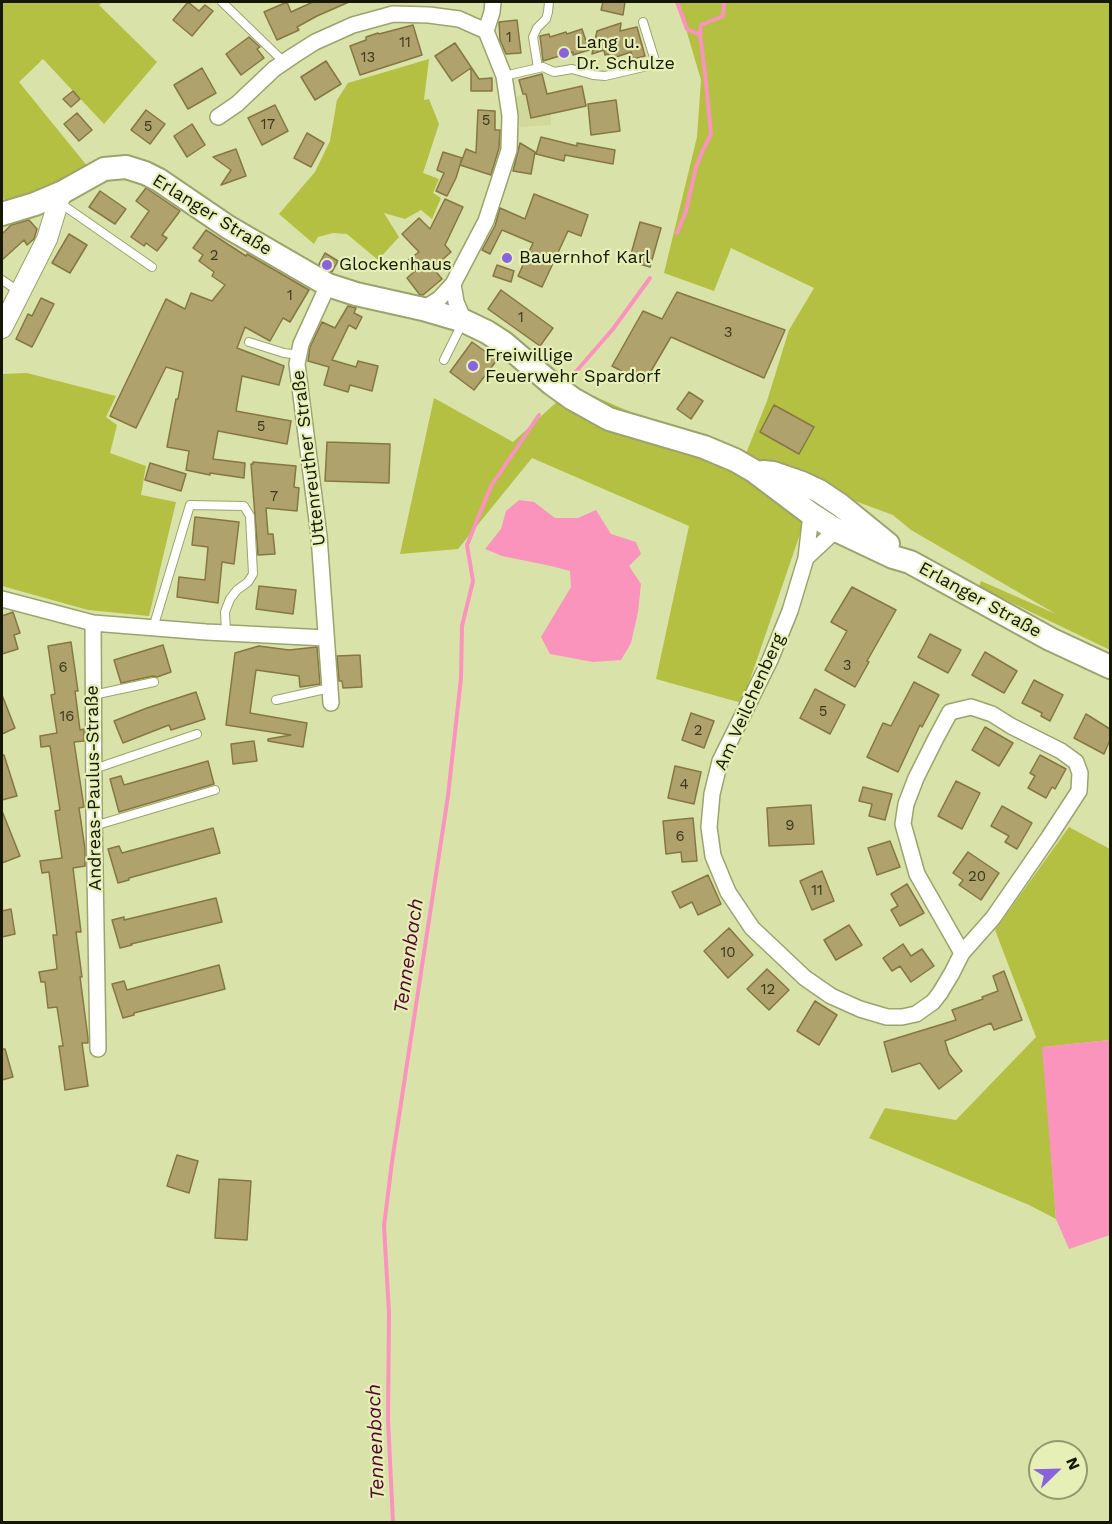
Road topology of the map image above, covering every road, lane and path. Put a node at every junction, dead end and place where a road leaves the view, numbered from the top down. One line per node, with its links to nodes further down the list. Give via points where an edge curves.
1 (222, 2): 6 (lane)
2 (493, 2): 5 (street)
3 (549, 2): 7 (lane, via 546,19 533,37)
4 (643, 22): 7 (lane, via 656,64 605,76 572,69 554,72)
5 (486, 31): 6 (street, via 459,19 393,14 353,25 315,42); 8 (street)
6 (285, 62): 9 (street)
7 (538, 68): 8 (lane)
8 (504, 76): 14 (street, via 510,116 509,150 486,221)
9 (218, 117)
10 (60, 198): 11 (main road, Erlanger Straße); 12 (lane); 15 (main road, Erlanger Straße, via 104,169 135,169); 16 (street, via 47,239)
11 (2, 214)
12 (152, 267)
13 (2, 280): 16 (lane)
14 (453, 284): 17 (street); 18 (street)
15 (328, 285): 17 (main road, Erlanger Straße); 21 (street, Uttenreuther Straße)
16 (20, 292): 19 (street)
17 (423, 309): 18 (main road, Erlanger Straße)
18 (464, 321): 22 (lane); 23 (main road, Erlanger Straße, via 504,343 552,384 591,410 714,451)
19 (2, 328)
20 (249, 342): 21 (lane)
21 (299, 355): 33 (street, Uttenreuther Straße)
22 (444, 360)
23 (754, 471): 24 (main road, via 802,483); 25 (main road)
24 (837, 503): 25 (main road, via 825,503); 26 (main road, via 841,514); 28 (main road)
25 (811, 514): 26 (main road); 27 (street, Am Veilchenberg)
26 (836, 530): 27 (street); 28 (main road)
27 (806, 558): 43 (street, Am Veilchenberg, via 770,660 720,761 709,827 713,856 728,892 752,928 805,978 860,1009 887,1017 916,1014 940,993)
28 (910, 562): 34 (main road, Erlanger Straße, via 1050,639)
29 (2, 598): 30 (street)
30 (93, 623): 31 (street); 36 (street, Andreas-Paulus-Straße)
31 (153, 628): 32 (street); 32 (lane, via 190,505 243,506 250,516 253,574 230,599 225,612)
32 (226, 633): 33 (street)
33 (326, 638): 37 (street, Uttenreuther Straße)
34 (1110, 667)
35 (154, 682): 36 (lane)
36 (93, 695): 40 (street, Andreas-Paulus-Straße)
37 (331, 695): 38 (lane)
38 (276, 700)
39 (197, 734): 40 (lane)
40 (94, 769): 42 (street, Andreas-Paulus-Straße)
41 (215, 790): 42 (lane)
42 (94, 826): 44 (street, Andreas-Paulus-Straße)
43 (962, 953): 43 (street, Am Veilchenberg, via 993,918 1079,791 1080,772 1076,762 1061,751 971,707 950,712 916,778 903,824 917,874)
44 (98, 1049)

